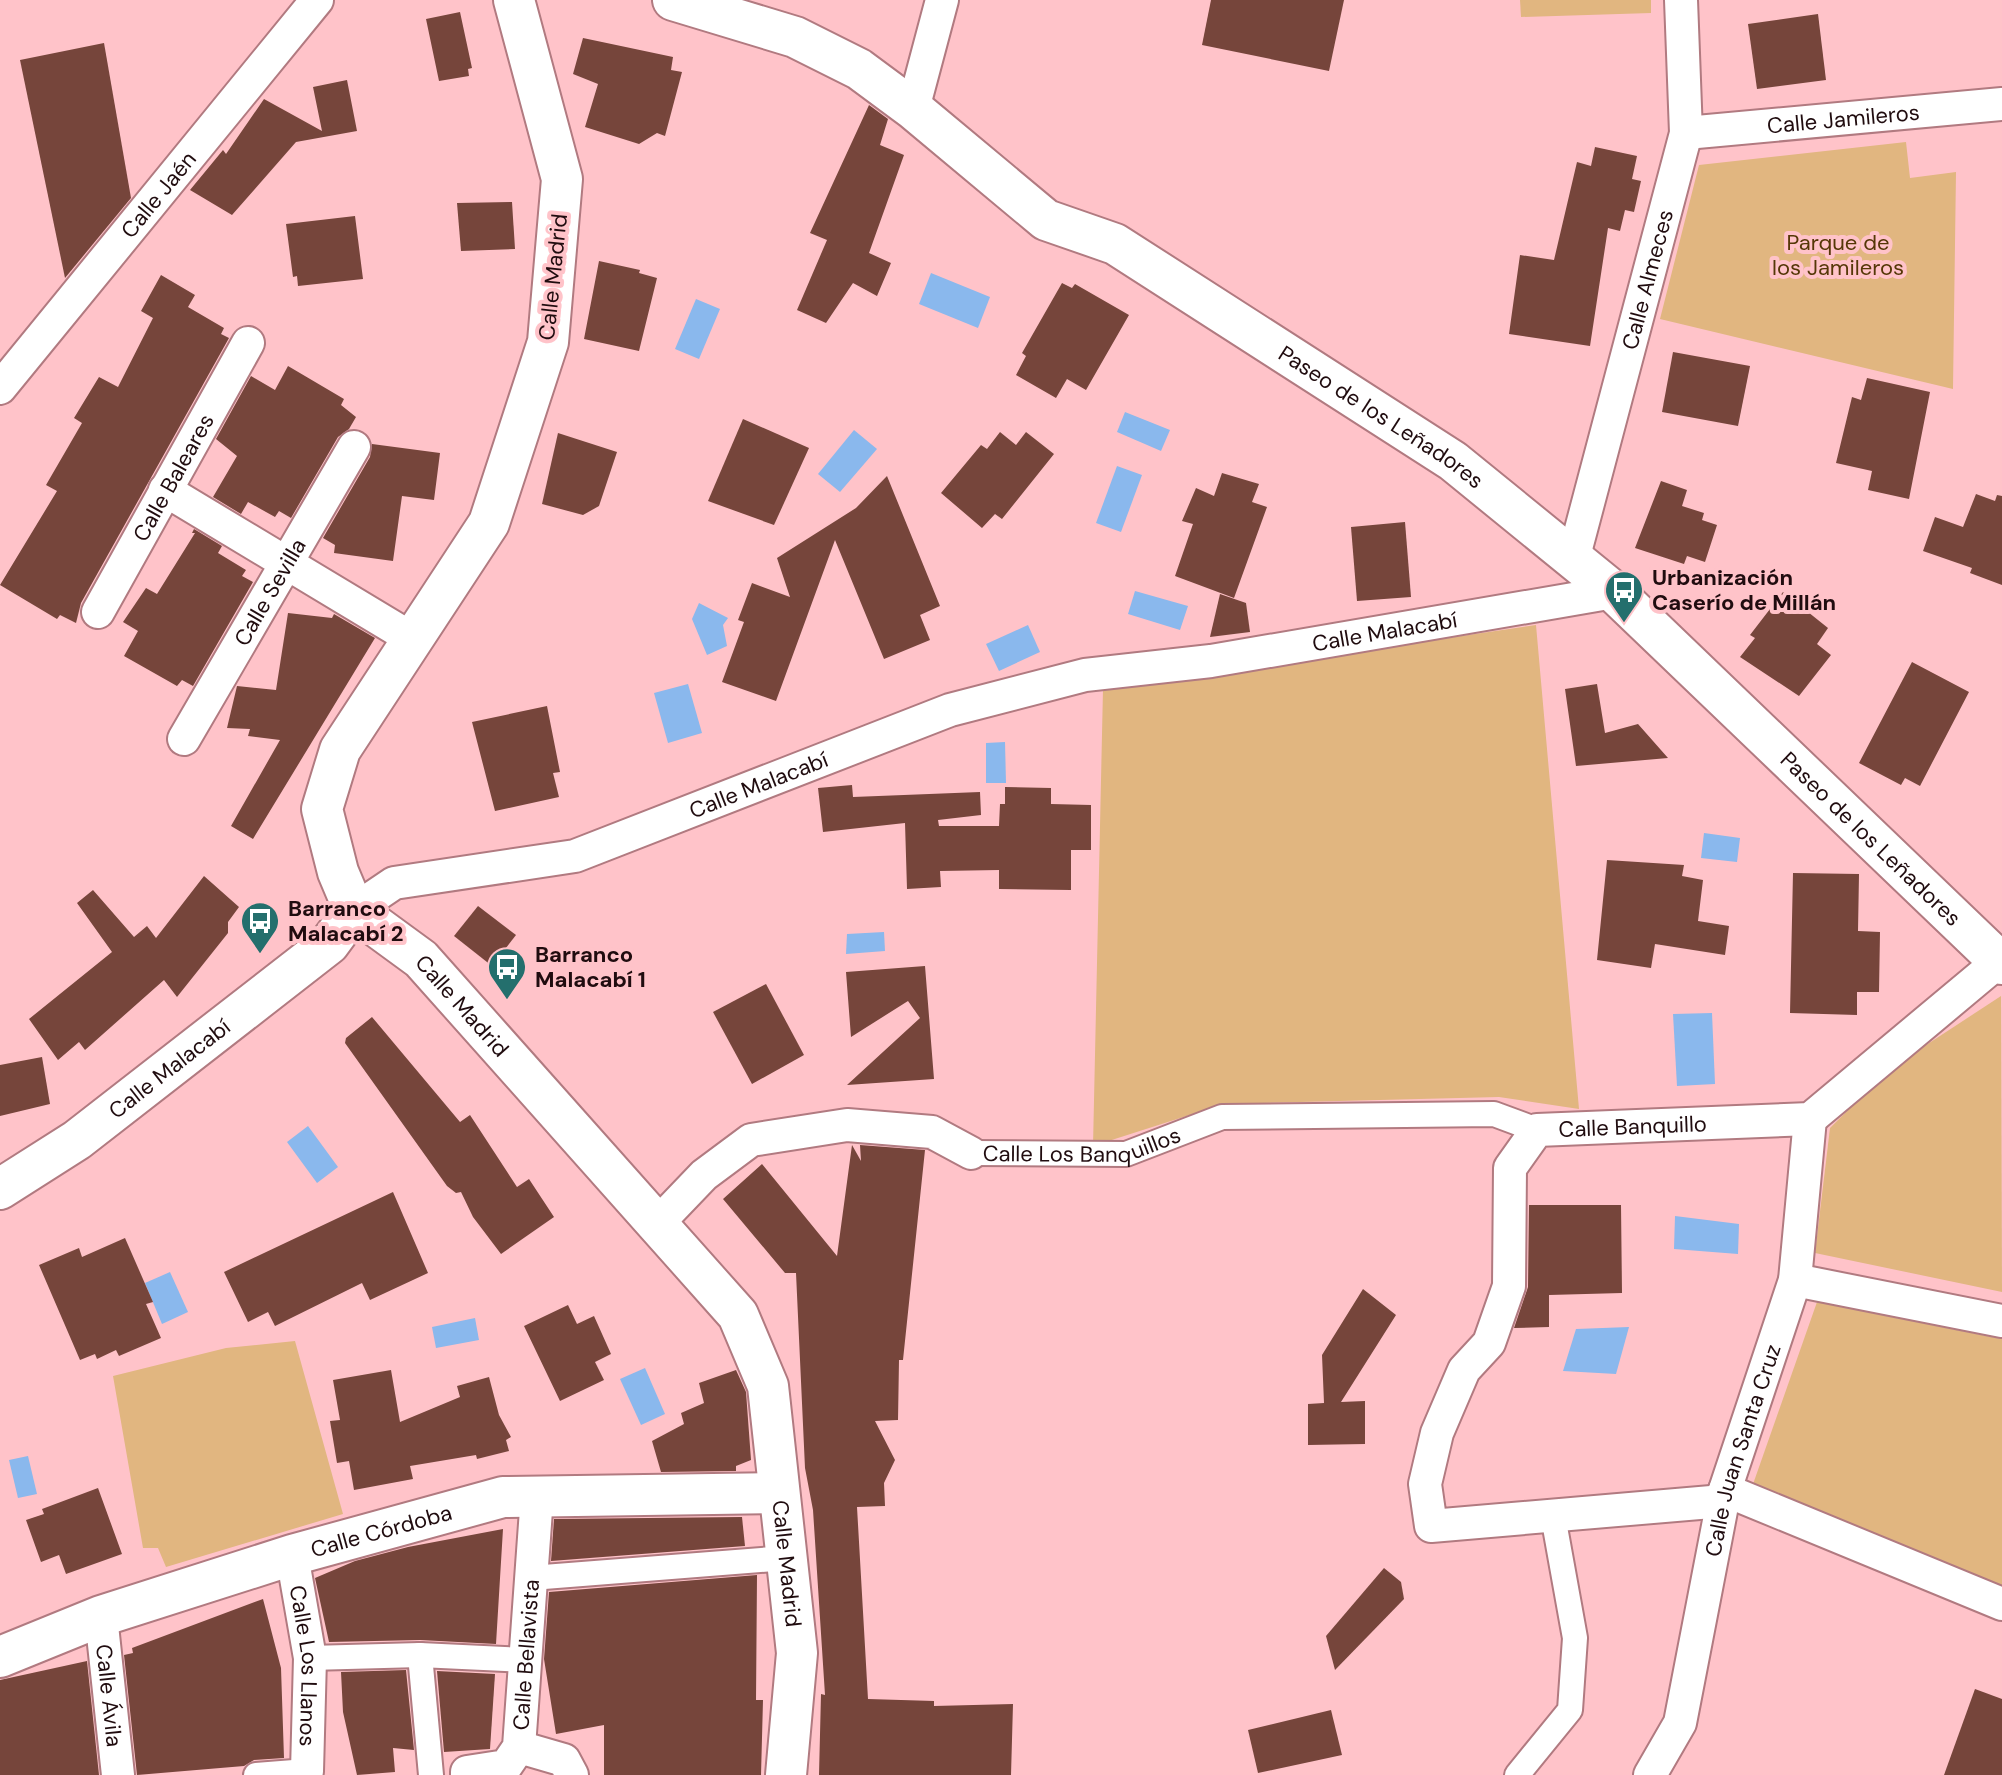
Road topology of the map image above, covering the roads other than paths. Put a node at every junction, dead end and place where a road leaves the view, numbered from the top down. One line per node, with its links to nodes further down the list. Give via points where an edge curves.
1 (317, 0): 10 (street, Calle Jaén)
2 (514, 0): 17 (street, Calle Madrid, via 562,179 548,342 489,523)
3 (673, 0): 7 (street, Paseo de los Leñadores, via 795,37 859,69)
4 (942, 0): 7 (street)
5 (1681, 0): 8 (street, Calle Almeces)
6 (2002, 104): 8 (street, Calle Jamileros)
7 (913, 109): 13 (street, Paseo de los Leñadores, via 1046,220 1115,244 1453,461)
8 (1686, 133): 13 (street, Calle Almeces)
9 (248, 343): 12 (street, Calle Baleares)
10 (0, 388)
11 (354, 447): 14 (street, Calle Sevilla)
12 (165, 490): 14 (street); 16 (street, Calle Baleares)
13 (1574, 556): 15 (street, Paseo de los Leñadores)
14 (286, 562): 17 (street); 18 (street, Calle Sevilla)
15 (1614, 592): 19 (street, Calle Malacabí, via 1211,661 1085,675 950,710 575,856 394,883); 20 (street, Paseo de los Leñadores)
16 (98, 612)
17 (411, 638): 19 (street, Calle Madrid, via 340,750 322,809)
18 (184, 739)
19 (354, 910): 24 (street, Calle Malacabí, via 329,944 77,1140); 25 (street, Calle Madrid, via 421,959)
20 (2000, 963): 21 (street)
21 (1810, 1119): 22 (street, Calle Banquillo); 26 (street, Calle Juan Santa Cruz)
22 (1537, 1130): 23 (street, Calle Los Banquillos, via 1494,1114 1222,1117 1126,1154); 31 (street, Calle Banquillo, via 1510,1168 1509,1286 1489,1343 1464,1370 1437,1433 1425,1484 1431,1526)
23 (971, 1153): 25 (street, Calle Los Banquillos, via 932,1132 847,1125 751,1140 704,1175)
24 (0, 1189)
25 (658, 1223): 28 (street, Calle Madrid, via 738,1315 768,1386)
26 (1795, 1280): 27 (street); 30 (street, Calle Juan Santa Cruz)
27 (2002, 1321)
28 (778, 1493): 29 (street, Calle Córdoba); 33 (street, Calle Madrid)
29 (537, 1496): 32 (street, Calle Córdoba, via 503,1497); 34 (street, Calle Bellavista)
30 (1724, 1496): 31 (street); 35 (street); 50 (street, Calle Juan Santa Cruz, via 1680,1723)
31 (1553, 1516): 49 (street, via 1575,1638 1570,1710)
32 (292, 1555): 36 (street, Calle Córdoba); 39 (street, Calle Los Llanos)
33 (786, 1558): 34 (street); 48 (street, Calle Madrid, via 797,1653)
34 (531, 1578): 40 (street, Calle Bellavista)
35 (2002, 1604)
36 (101, 1616): 38 (street, Calle Córdoba); 44 (street, Calle Ávila)
37 (420, 1655): 39 (street); 40 (street); 46 (street)
38 (0, 1657)
39 (310, 1658): 42 (street, Calle Los Llanos)
40 (525, 1660): 41 (street, Calle Bellavista)
41 (519, 1747): 43 (street, Calle Bellavista, via 506,1766); 47 (street, via 564,1760)
42 (305, 1773): 45 (street)
43 (458, 1774)
44 (118, 1775)
45 (256, 1775)
46 (431, 1775)
47 (572, 1775)
48 (786, 1775)
49 (1517, 1775)
50 (1650, 1775)

